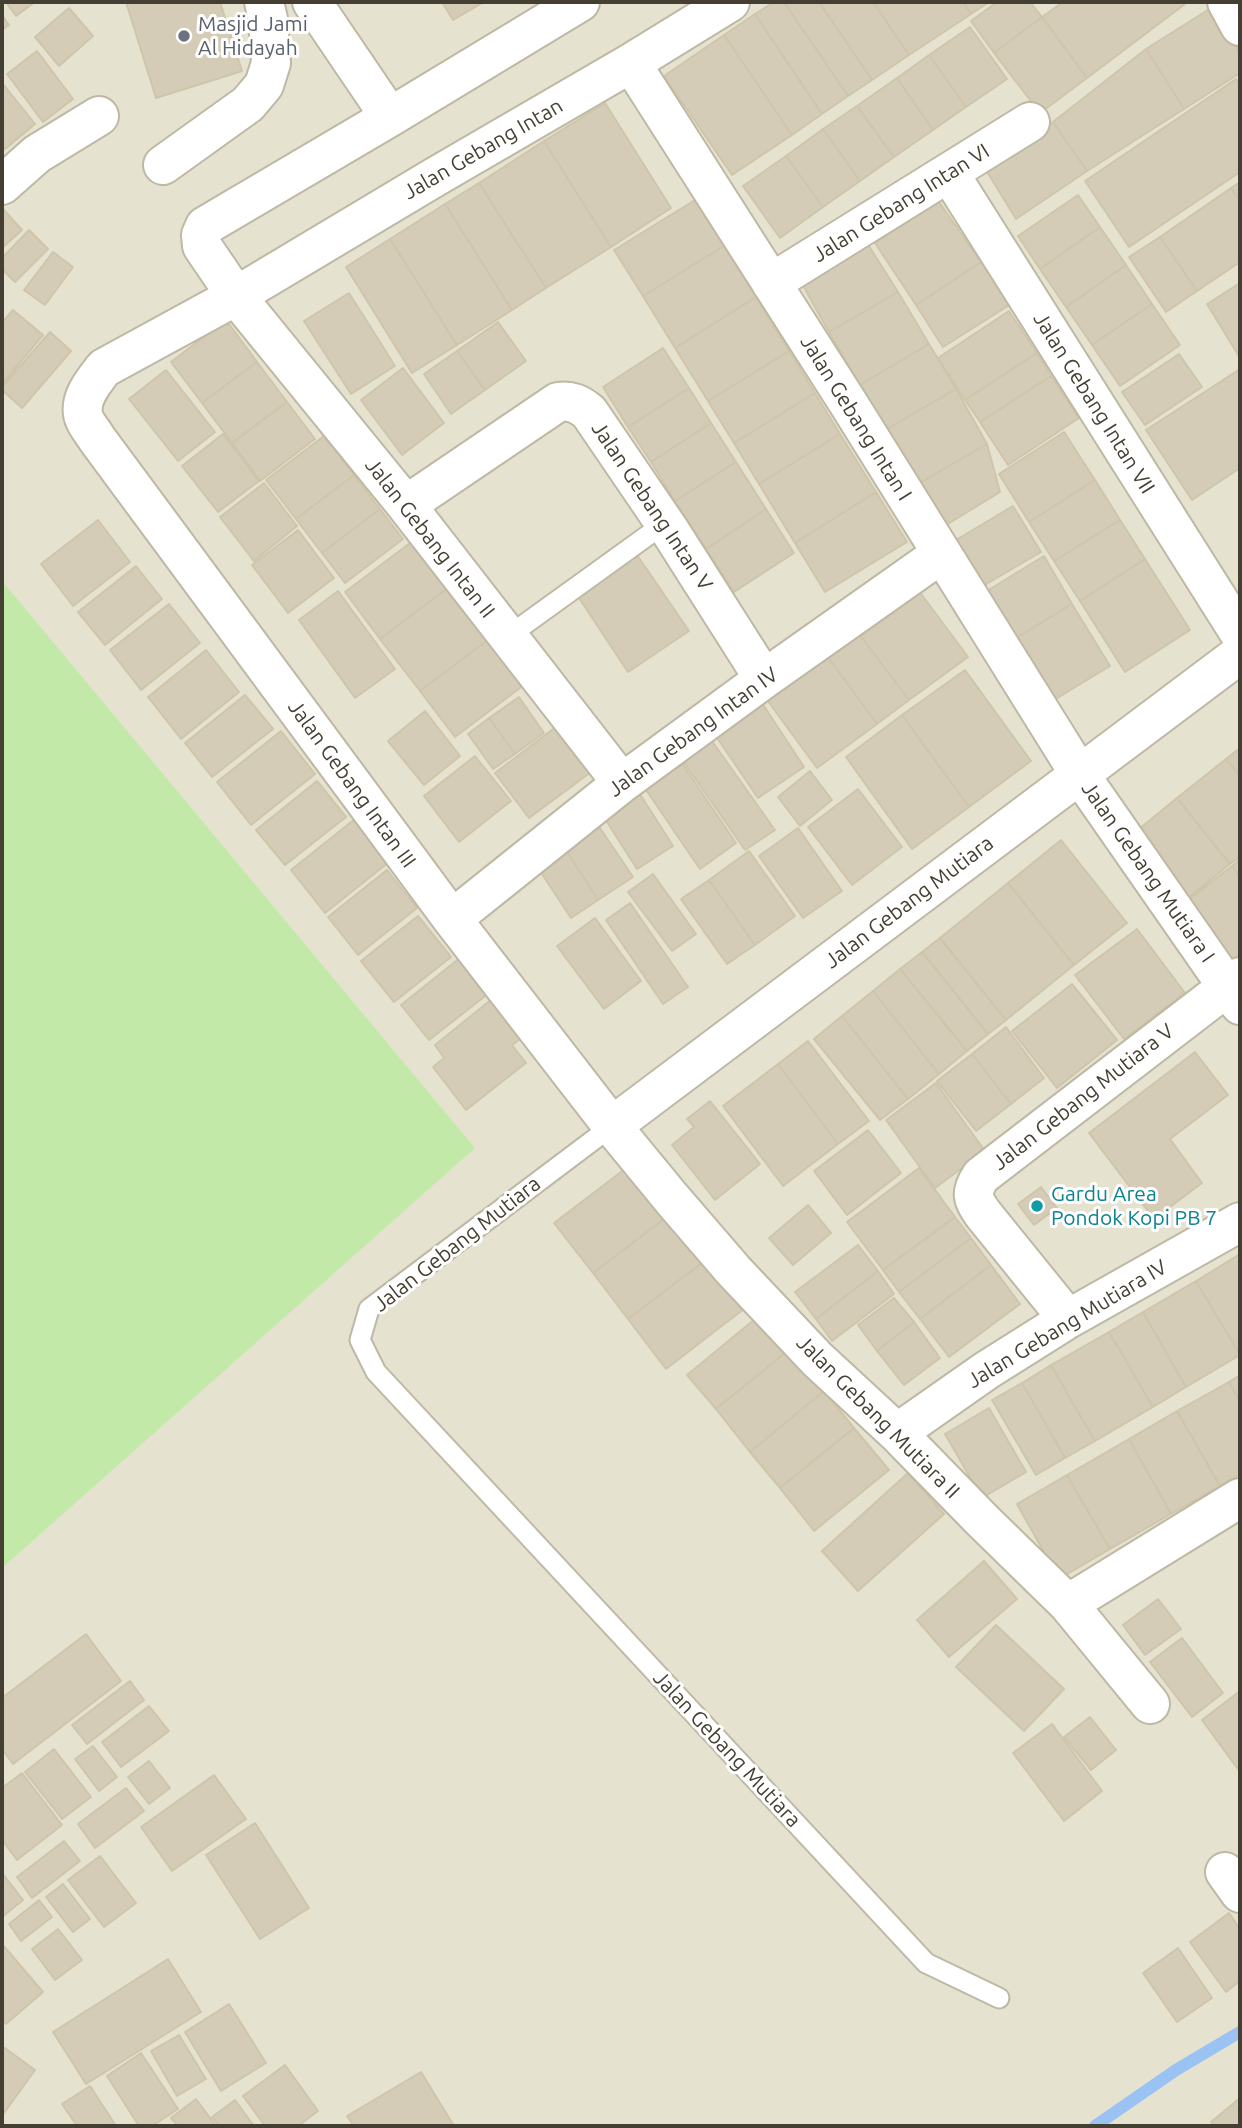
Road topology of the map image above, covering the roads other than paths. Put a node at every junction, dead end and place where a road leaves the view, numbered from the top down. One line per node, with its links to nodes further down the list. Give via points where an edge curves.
1 (264, 2): 11 (street, via 271,63 264,85 248,104)
2 (312, 2): 9 (street)
3 (580, 2): 9 (street)
4 (730, 2): 7 (street, Jalan Gebang Intan)
5 (1227, 2): 6 (street)
6 (1240, 26)
7 (631, 63): 14 (street, Jalan Gebang Intan I); 15 (street, Jalan Gebang Intan)
8 (99, 116): 13 (street, via 37,154)
9 (390, 117): 15 (street, via 205,226 202,246)
10 (1030, 122): 12 (street, Jalan Gebang Intan VI)
11 (163, 165)
12 (949, 173): 14 (street, Jalan Gebang Intan VI); 20 (street, Jalan Gebang Intan VII)
13 (2, 186)
14 (771, 284): 19 (street, Jalan Gebang Intan I)
15 (236, 296): 16 (street, Jalan Gebang Intan, via 104,369 84,400 82,416); 17 (street, Jalan Gebang Intan II)
16 (97, 439): 26 (street, Jalan Gebang Intan III)
17 (405, 505): 18 (street, Jalan Gebang Intan V, via 558,401 570,400 589,412); 21 (street, Jalan Gebang Intan II)
18 (665, 523): 21 (lane); 23 (street, Jalan Gebang Intan V)
19 (941, 554): 23 (street, Jalan Gebang Intan IV); 24 (street, Jalan Gebang Intan I)
20 (1240, 634)
21 (507, 637): 25 (street, Jalan Gebang Intan II)
22 (1240, 654): 24 (street, Jalan Gebang Mutiara)
23 (764, 679): 25 (street, Jalan Gebang Intan IV)
24 (1080, 775): 27 (street, Jalan Gebang Mutiara I); 28 (street, Jalan Gebang Mutiara)
25 (622, 783): 26 (street, Jalan Gebang Intan IV)
26 (452, 919): 28 (street, Jalan Gebang Intan III)
27 (1236, 989): 30 (street, Jalan Gebang Mutiara V, via 981,1176 973,1189 983,1214)
28 (612, 1126): 31 (street, Jalan Gebang Mutiara II, via 734,1271 817,1359); 35 (lane, Jalan Gebang Mutiara, via 369,1309 360,1340 376,1373 926,1963)
29 (1240, 1222): 30 (street, Jalan Gebang Mutiara IV)
30 (1068, 1319): 31 (street, Jalan Gebang Mutiara IV)
31 (897, 1433): 33 (street, Jalan Gebang Mutiara II)
32 (1240, 1499): 33 (street)
33 (1068, 1604): 34 (street, Jalan Gebang Mutiara II)
34 (1150, 1704)
35 (999, 1997)

